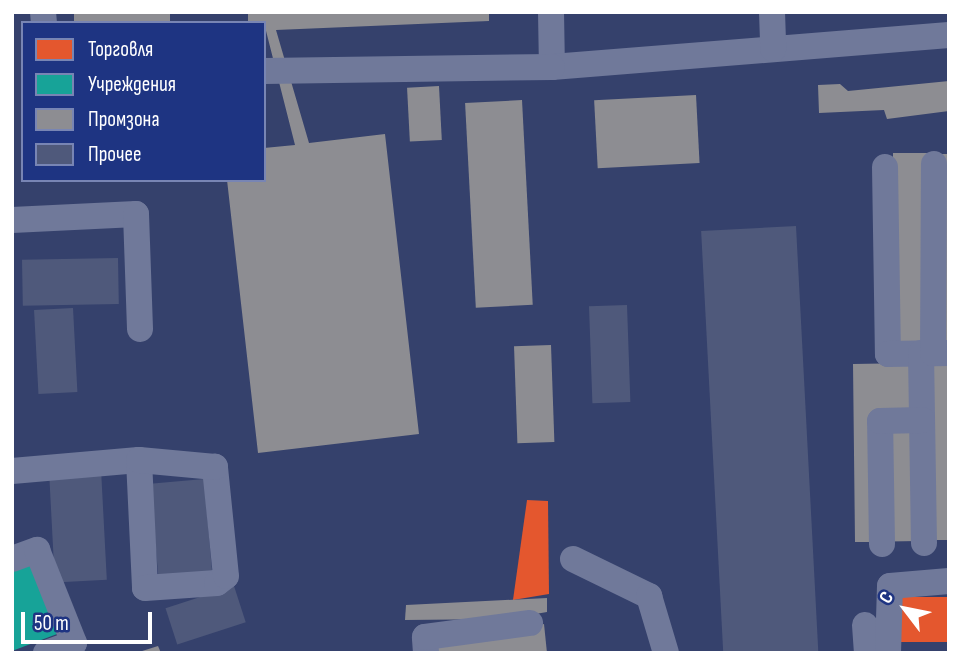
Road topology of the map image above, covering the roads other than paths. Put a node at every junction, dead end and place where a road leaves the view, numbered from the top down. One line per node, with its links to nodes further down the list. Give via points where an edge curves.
1 (551, 12): 5 (lane)
2 (772, 12): 4 (lane)
3 (949, 35): 4 (lane)
4 (774, 50): 5 (lane)
5 (552, 66): 6 (lane)
6 (266, 71)
7 (934, 164): 11 (lane)
8 (885, 167): 11 (lane, via 888,354)
9 (12, 220): 10 (lane, via 136,214)
10 (140, 328)
11 (934, 353): 12 (lane)
12 (922, 420): 15 (lane); 16 (lane, via 880,421)
13 (139, 460): 13 (lane, via 145,588 217,583 226,576 215,467); 14 (lane)
14 (12, 471)
15 (924, 543)
16 (882, 544)
17 (12, 559): 22 (lane, via 37,550 74,643)
18 (573, 559): 24 (lane, via 649,596)
19 (949, 581): 26 (lane, via 890,586)
20 (530, 623): 23 (lane, via 425,637)
21 (865, 625): 25 (lane)
22 (46, 653)
23 (426, 653)
24 (666, 653)
25 (867, 653)
26 (888, 653)

